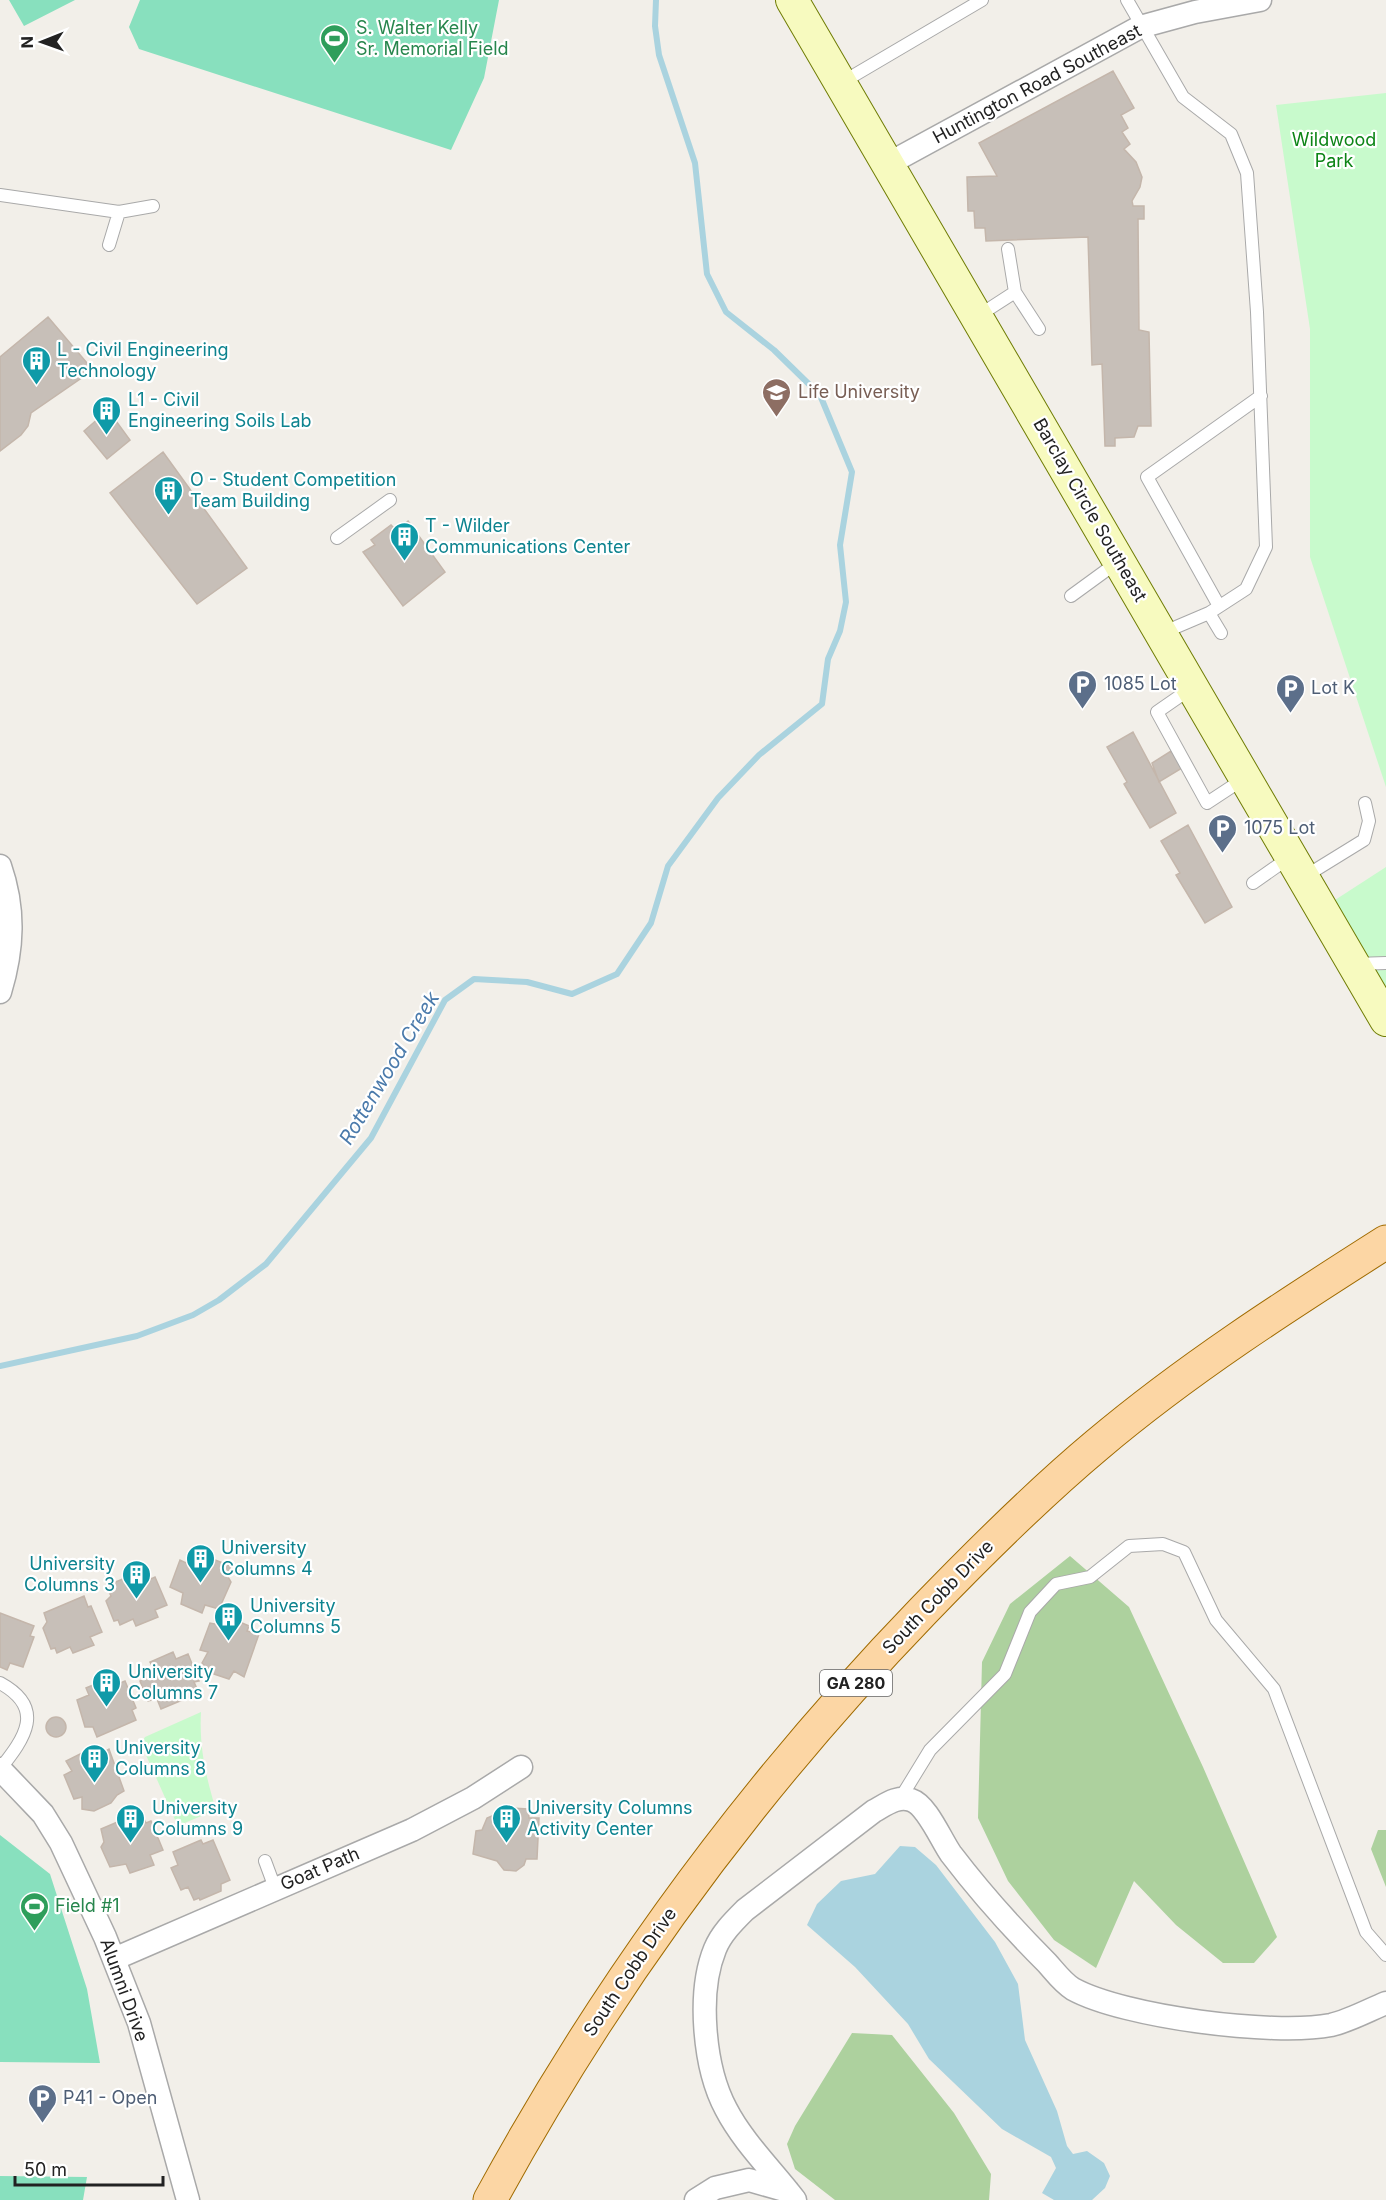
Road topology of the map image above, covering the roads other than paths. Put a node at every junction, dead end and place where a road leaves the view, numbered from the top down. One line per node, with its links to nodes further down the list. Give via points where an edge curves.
1 (792, 0): 6 (street, Barclay Circle Southeast)
2 (982, 0): 6 (lane)
3 (1127, 0): 5 (lane)
4 (1260, 0): 5 (street, Huntington Road Southeast)
5 (1140, 27): 7 (street, Huntington Road Southeast); 16 (lane, via 1183,97 1232,134 1247,173)
6 (841, 83): 7 (street, Barclay Circle Southeast)
7 (888, 164): 14 (street, Barclay Circle Southeast)
8 (0, 195): 10 (lane)
9 (153, 206): 10 (lane)
10 (118, 212): 11 (lane)
11 (109, 244)
12 (1008, 249): 13 (lane)
13 (1015, 291): 14 (lane); 15 (lane)
14 (977, 316): 19 (street, Barclay Circle Southeast)
15 (1039, 329)
16 (1261, 396): 21 (lane, via 1266,547 1246,589); 21 (lane, via 1147,477)
17 (390, 500): 18 (lane)
18 (337, 538)
19 (1120, 560): 20 (lane); 22 (street, Barclay Circle Southeast)
20 (1071, 596)
21 (1214, 610): 22 (lane); 23 (lane)
22 (1162, 633): 24 (street, Barclay Circle Southeast)
23 (1221, 633)
24 (1193, 686): 25 (street, Barclay Circle Southeast); 25 (lane, via 1157,712 1207,803)
25 (1246, 778): 28 (street, Barclay Circle Southeast)
26 (1365, 803): 28 (lane, via 1369,821 1364,840)
27 (0, 866): 32 (street, via 9,897 12,935)
28 (1297, 867): 29 (lane); 31 (street, Barclay Circle Southeast)
29 (1253, 883)
30 (1386, 963): 31 (lane)
31 (1353, 964): 33 (street, Barclay Circle Southeast)
32 (0, 992)
33 (1386, 1020)
34 (1386, 1242): 46 (main road, South Cobb Drive / GA 280, via 1227,1346 1098,1444 997,1536 896,1640 756,1800 668,1914 550,2094)
35 (0, 1683): 37 (lane, via 19,1697 27,1724 21,1743)
36 (521, 1767): 40 (street, Goat Path, via 430,1822)
37 (0, 1769): 42 (street, Alumni Drive, via 43,1814 61,1843)
38 (900, 1799): 41 (lane, via 930,1750 1005,1674 1030,1612 1042,1597 1056,1584 1090,1577 1129,1546 1163,1544 1185,1552 1216,1620 1274,1689 1366,1932); 43 (street, via 911,1799 921,1806 951,1854 1032,1949 1071,1988 1092,1998 1142,2012 1263,2027 1314,2028 1335,2024); 44 (street, via 874,1811 745,1910 715,1948 706,1976 706,2025 713,2080 727,2111)
39 (265, 1861): 40 (lane)
40 (275, 1888): 42 (street, Goat Path)
41 (1386, 1955)
42 (114, 1959): 45 (street, Alumni Drive, via 139,2023)
43 (1386, 2003)
44 (792, 2195): 47 (street, via 749,2180 716,2188)
45 (188, 2200)
46 (490, 2200)
47 (696, 2200)

